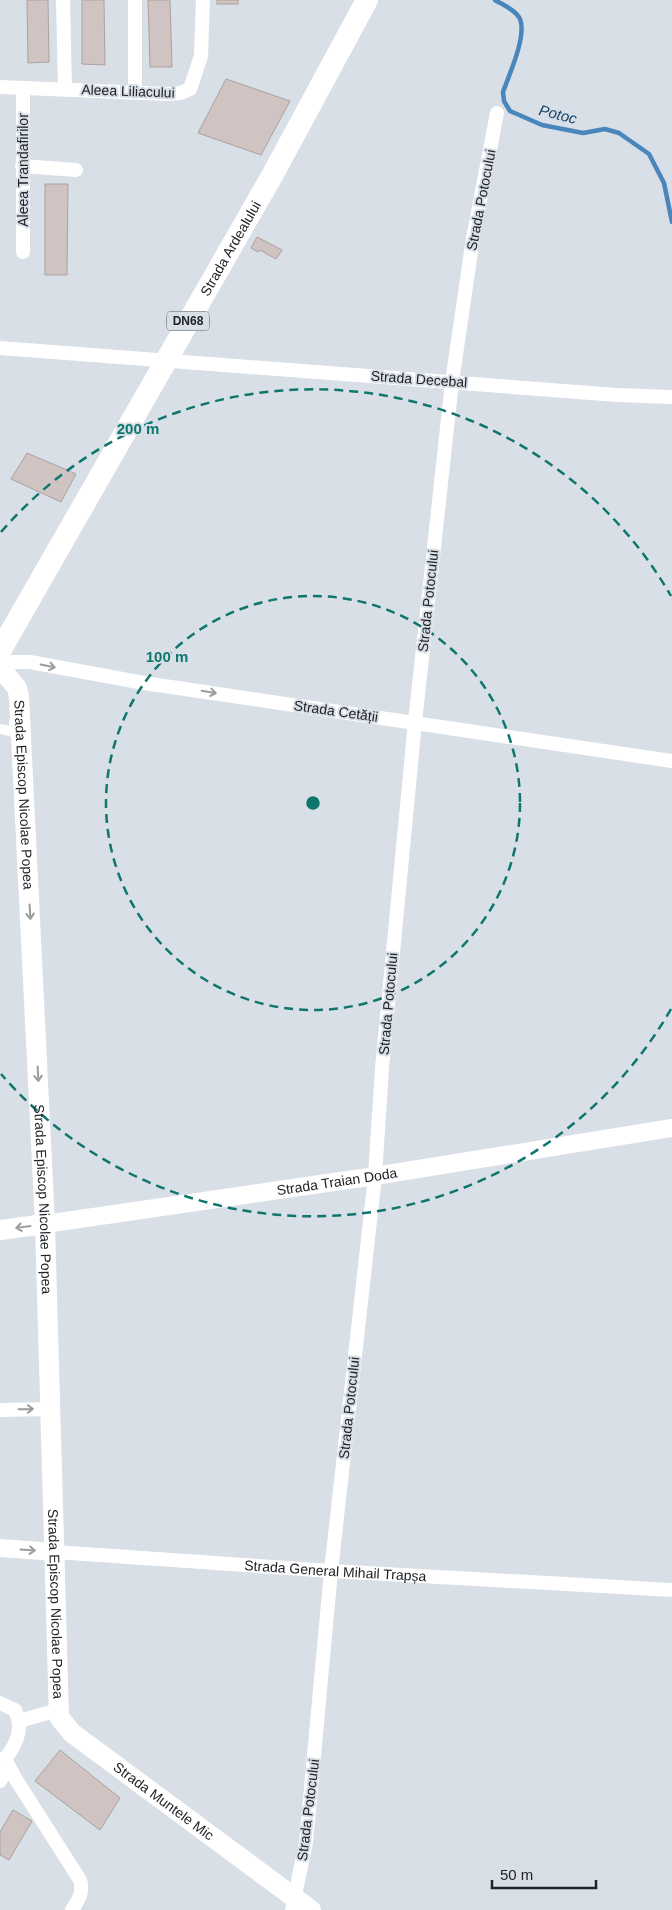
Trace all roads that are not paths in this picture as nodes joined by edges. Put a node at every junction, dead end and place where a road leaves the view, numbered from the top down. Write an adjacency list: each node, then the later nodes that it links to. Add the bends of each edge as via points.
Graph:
1 (63, 0): 7 (street, Aleea Liliacului)
2 (134, 0): 8 (street)
3 (203, 0): 8 (street, Aleea Liliacului, via 201,56 190,89 168,94)
4 (367, 0): 14 (main road, Strada Ardealului / DN68)
5 (0, 87): 6 (street, Aleea Liliacului)
6 (23, 88): 7 (street, Aleea Liliacului); 10 (street, Aleea Trandafirilor)
7 (65, 89): 8 (street, Aleea Liliacului)
8 (135, 92)
9 (498, 113): 15 (street, Strada Potocului, via 473,238)
10 (22, 166): 11 (street); 12 (street, Aleea Trandafirilor)
11 (76, 170)
12 (23, 252)
13 (0, 348): 14 (street, Strada Decebal)
14 (166, 361): 15 (street, Strada Decebal); 17 (main road, Strada Ardealului / DN68)
15 (452, 382): 16 (street, Strada Decebal); 21 (street, Strada Potocului)
16 (672, 397)
17 (0, 651)
18 (0, 662): 21 (street, Strada Cetății, one-way to 21, via 30,662 153,684)
19 (0, 667): 20 (main road)
20 (9, 686): 23 (main road, Strada Episcop Nicolae Popea)
21 (415, 722): 24 (street, Strada Cetății); 26 (street, Strada Potocului, via 382,1068)
22 (0, 729): 23 (street)
23 (17, 733): 27 (main road, Strada Episcop Nicolae Popea, one-way to 27)
24 (672, 761)
25 (672, 1128): 26 (street, Strada Traian Doda)
26 (375, 1176): 27 (street, Strada Traian Doda); 33 (street, Strada Potocului)
27 (45, 1224): 28 (main road, Strada Traian Doda, one-way to 28); 29 (main road, Strada Episcop Nicolae Popea)
28 (0, 1230)
29 (52, 1409): 30 (street, one-way to 29); 32 (main road, Strada Episcop Nicolae Popea)
30 (0, 1410)
31 (0, 1548): 32 (street, Strada General Mihail Trapșa, one-way to 32)
32 (55, 1552): 33 (street, Strada General Mihail Trapșa); 36 (main road, Strada Episcop Nicolae Popea)
33 (331, 1571): 34 (street, Strada General Mihail Trapșa); 40 (street, Strada Potocului)
34 (672, 1590)
35 (0, 1703): 37 (street, via 15,1710)
36 (58, 1710): 37 (street); 40 (main road, Strada Muntele Mic, via 59,1718 72,1734)
37 (19, 1722): 38 (street, via 18,1740)
38 (4, 1762): 39 (street); 41 (street, via 80,1880 81,1895)
39 (0, 1780)
40 (300, 1906)
41 (72, 1910)

